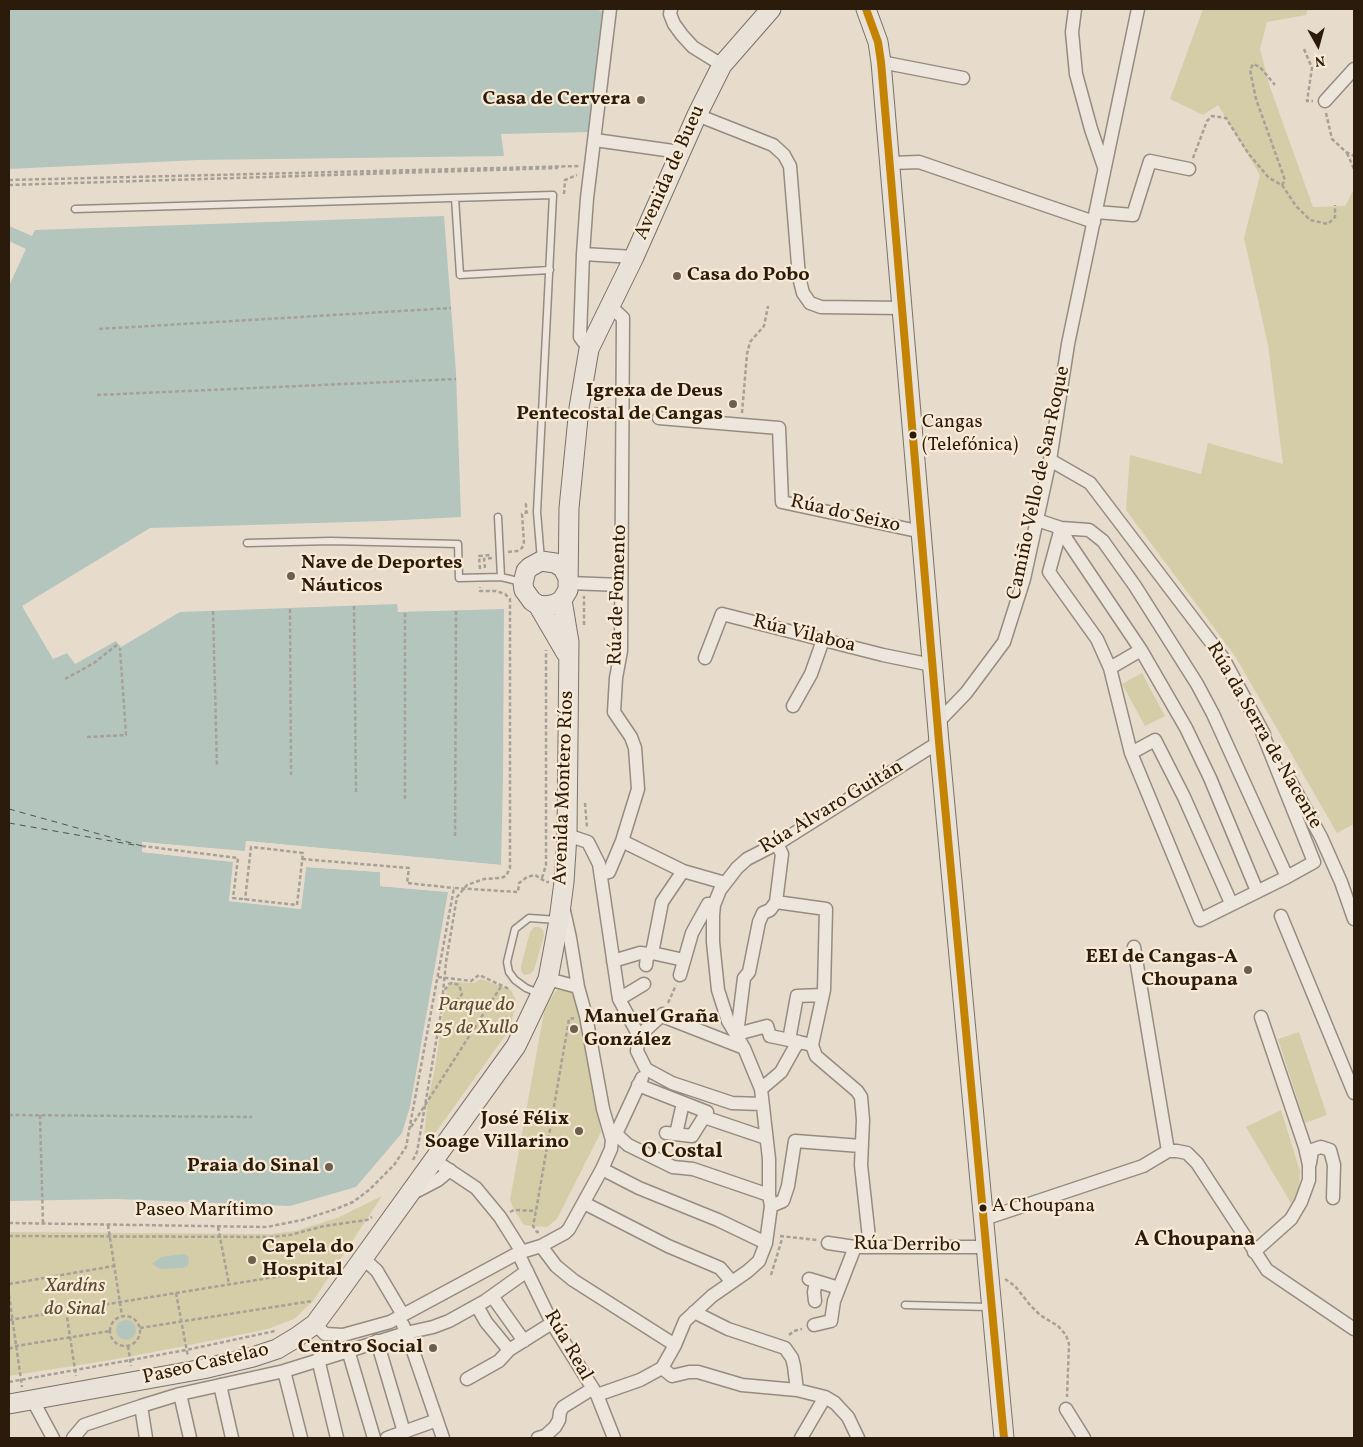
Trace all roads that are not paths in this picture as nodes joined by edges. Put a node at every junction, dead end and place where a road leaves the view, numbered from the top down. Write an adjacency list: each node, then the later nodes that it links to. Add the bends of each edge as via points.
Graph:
1 (610, 9): 13 (street)
2 (671, 9): 8 (street, via 674,24 682,35 693,47)
3 (771, 9): 8 (main road, Avenida de Bueu)
4 (866, 9): 7 (main road, via 878,42)
5 (1075, 9): 16 (street, via 1072,32 1076,74)
6 (1138, 9): 16 (street, Camiño Vello de San Roque)
7 (881, 62): 10 (street); 15 (main road)
8 (722, 65): 12 (main road, Avenida de Bueu)
9 (1354, 69): 11 (street)
10 (963, 78)
11 (1325, 100)
12 (697, 115): 14 (main road, Avenida de Bueu); 25 (street, via 774,145 784,155 790,166 799,277 803,293 810,303 821,307)
13 (595, 140): 14 (street); 21 (street)
14 (680, 152): 22 (main road, Avenida de Bueu)
15 (891, 163): 20 (street, via 919,162 1021,197); 25 (main road)
16 (1105, 169): 20 (street, Camiño Vello de San Roque)
17 (1189, 169): 20 (street, via 1150,161 1132,215)
18 (455, 198): 19 (lane); 23 (lane, via 460,275); 23 (lane, via 553,195)
19 (75, 210)
20 (1095, 217): 28 (street, Camiño Vello de San Roque, via 1068,344)
21 (583, 254): 22 (street); 26 (street, via 580,336)
22 (634, 257): 24 (main road, Avenida de Bueu)
23 (550, 270): 35 (lane, via 537,512)
24 (609, 305): 26 (main road, Avenida de Bueu); 38 (street, Rúa de Fomento, via 624,318)
25 (902, 308): 33 (main road)
26 (589, 349): 29 (main road, via 579,408)
27 (659, 418): 33 (street, Rúa do Seixo, via 779,428 782,502)
28 (1050, 460): 31 (street, Camiño Vello de San Roque); 49 (street, Rúa da Serra de Nacente, via 1090,483 1223,658)
29 (569, 508): 35 (main road, via 555,551); 39 (main road, Avenida Montero Ríos)
30 (498, 517): 36 (lane)
31 (1037, 520): 32 (street); 48 (street, Camiño Vello de San Roque, via 1024,579 1004,642 966,693)
32 (1061, 528): 42 (street); 46 (street, via 1049,572 1097,639); 57 (street, via 1089,530 1104,541 1156,617 1213,714)
33 (922, 532): 45 (main road)
34 (247, 543): 36 (lane, via 458,544 458,578)
35 (544, 561): 37 (main road, via 530,567); 39 (main road, via 563,568)
36 (501, 577): 37 (lane)
37 (523, 583): 40 (main road, via 527,596)
38 (621, 585): 39 (street); 53 (street, Rúa de Fomento, via 621,651 614,712 635,748 638,789)
39 (566, 586): 40 (main road, via 555,604); 43 (main road, Avenida Montero Ríos)
40 (538, 605): 43 (main road)
41 (823, 640): 44 (street, Rúa Vilaboa, via 722,614); 45 (street, Rúa Vilaboa); 47 (street)
42 (1142, 650): 46 (street); 59 (street, via 1210,778)
43 (568, 656): 52 (main road, Avenida Montero Ríos)
44 (705, 658)
45 (932, 665): 48 (main road)
46 (1110, 668): 51 (street)
47 (793, 706)
48 (938, 722): 50 (main road)
49 (1260, 727): 57 (street, via 1314,862); 65 (street, Rúa da Serra de Nacente, via 1321,837)
50 (939, 742): 54 (street, Rúa Alvaro Guitán); 99 (main road)
51 (1131, 753): 61 (street, via 1155,740); 61 (street, via 1200,920)
52 (566, 835): 56 (street, via 588,842); 63 (main road, Avenida Montero Ríos)
53 (622, 841): 55 (street); 56 (street, Rúa de Fomento, via 609,872)
54 (777, 844): 58 (street, Rúa Alvaro Guitán, via 747,859); 60 (street, via 782,854)
55 (683, 871): 58 (street); 67 (street, via 662,902)
56 (601, 874): 69 (street)
57 (1287, 877): 59 (street)
58 (727, 880): 62 (street, Rúa Alvaro Guitán)
59 (1257, 891): 61 (street)
60 (776, 902): 74 (street, via 826,909); 77 (street, via 763,913 759,922 744,978)
61 (1231, 904)
62 (714, 905): 68 (street, via 708,904 702,913); 77 (street, via 718,990 728,1021)
63 (560, 911): 72 (main road, Avenida Montero Ríos); 72 (lane, via 522,922 516,928 507,962 509,972 526,988); 73 (street, via 570,938)
64 (1281, 916): 84 (street)
65 (1354, 919)
66 (1134, 946): 92 (street)
67 (650, 958): 68 (street); 69 (street, via 640,952)
68 (684, 960): 70 (street)
69 (613, 961): 75 (street)
70 (680, 975)
71 (644, 984): 75 (street)
72 (545, 987): 73 (street); 93 (main road, Paseo Castelao, via 516,1046)
73 (578, 987): 89 (street, via 603,1109)
74 (823, 995): 79 (street); 79 (street, via 798,996)
75 (619, 999): 78 (street)
76 (1261, 1017): 94 (street)
77 (737, 1034): 79 (street, via 767,1026 770,1036); 80 (street)
78 (639, 1036): 80 (street, via 663,1015); 81 (street, via 637,1050)
79 (800, 1042): 83 (street, via 781,1072); 91 (street, via 861,1097)
80 (744, 1048): 83 (street)
81 (646, 1069): 82 (street); 85 (street, via 672,1083)
82 (638, 1085): 86 (street); 89 (street)
83 (761, 1089): 87 (street)
84 (1354, 1093)
85 (718, 1098): 87 (street, via 732,1103); 88 (street)
86 (683, 1103): 88 (street, via 707,1112); 88 (street, via 671,1134 692,1136)
87 (762, 1104): 90 (street)
88 (706, 1118): 90 (street)
89 (613, 1133): 95 (street, via 611,1149); 97 (street, via 628,1145 673,1167 693,1169)
90 (766, 1138): 97 (street)
91 (862, 1146): 97 (street, via 795,1141 783,1201); 104 (street)
92 (1168, 1151): 99 (street, via 1143,1166); 106 (street, via 1187,1153 1197,1163)
93 (430, 1161): 107 (street, Rúa Real, via 476,1188 500,1217); 108 (main road, Paseo Castelao)
94 (1309, 1165): 96 (street, via 1312,1150 1321,1147 1330,1150 1334,1164); 106 (street, via 1309,1180 1291,1219)
95 (602, 1169): 98 (street); 100 (street, via 638,1188)
96 (1333, 1198)
97 (770, 1201): 100 (street)
98 (584, 1203): 102 (street, via 565,1233); 110 (street, via 668,1246 720,1268)
99 (984, 1219): 105 (main road)
100 (767, 1239): 110 (street, via 758,1261)
101 (828, 1243): 103 (street, Rúa Derribo)
102 (541, 1246): 107 (street); 126 (street, via 556,1266 573,1280)
103 (855, 1247): 104 (street, Rúa Derribo); 111 (street)
104 (870, 1247): 105 (street, Rúa Derribo)
105 (986, 1247): 116 (main road)
106 (1254, 1252): 122 (street, via 1267,1270)
107 (520, 1253): 109 (street, Rúa Real); 118 (street)
108 (364, 1259): 118 (street, via 377,1271); 120 (main road, Paseo Castelao)
109 (527, 1271): 112 (street); 119 (street, Rúa Real)
110 (732, 1282): 117 (street)
111 (839, 1288): 113 (street, via 813,1280); 121 (street, via 831,1321)
112 (492, 1296): 115 (street); 124 (street)
113 (815, 1301)
114 (905, 1305): 116 (lane)
115 (477, 1306): 123 (street, via 441,1324); 128 (street)
116 (992, 1307): 157 (main road)
117 (694, 1312): 126 (street, via 685,1321); 134 (street, via 728,1329 783,1348 792,1358)
118 (401, 1316): 120 (street, via 343,1335 325,1334); 123 (street)
119 (552, 1323): 124 (street); 135 (street, Rúa Real)
120 (315, 1324): 138 (main road, Paseo Castelao, via 277,1348 253,1357)
121 (814, 1325)
122 (1354, 1329)
123 (406, 1333): 125 (street); 141 (street)
124 (524, 1340): 128 (street)
125 (377, 1341): 127 (street); 142 (street)
126 (675, 1345): 130 (street)
127 (348, 1350): 129 (street); 150 (street)
128 (509, 1350): 132 (street, via 499,1361)
129 (318, 1359): 131 (street); 149 (street)
130 (662, 1368): 134 (street, via 672,1376 698,1372 742,1385); 135 (street, via 640,1380)
131 (284, 1371): 133 (street); 148 (street)
132 (467, 1379)
133 (220, 1385): 136 (street); 147 (street)
134 (797, 1390): 137 (street)
135 (594, 1392): 153 (street, via 563,1407 555,1426); 154 (street, Rúa Real)
136 (180, 1394): 139 (street); 146 (street)
137 (825, 1397): 155 (street); 156 (street, via 848,1417)
138 (21, 1401): 143 (street)
139 (141, 1406): 144 (street, via 84,1425); 145 (street)
140 (1066, 1409): 158 (street)
141 (437, 1420): 142 (street); 152 (street)
142 (404, 1432): 151 (street)
143 (52, 1438)
144 (74, 1438)
145 (146, 1438)
146 (190, 1438)
147 (232, 1438)
148 (301, 1438)
149 (337, 1438)
150 (374, 1438)
151 (386, 1438)
152 (443, 1438)
153 (538, 1438)
154 (614, 1438)
155 (801, 1438)
156 (858, 1438)
157 (1004, 1438)
158 (1084, 1438)

